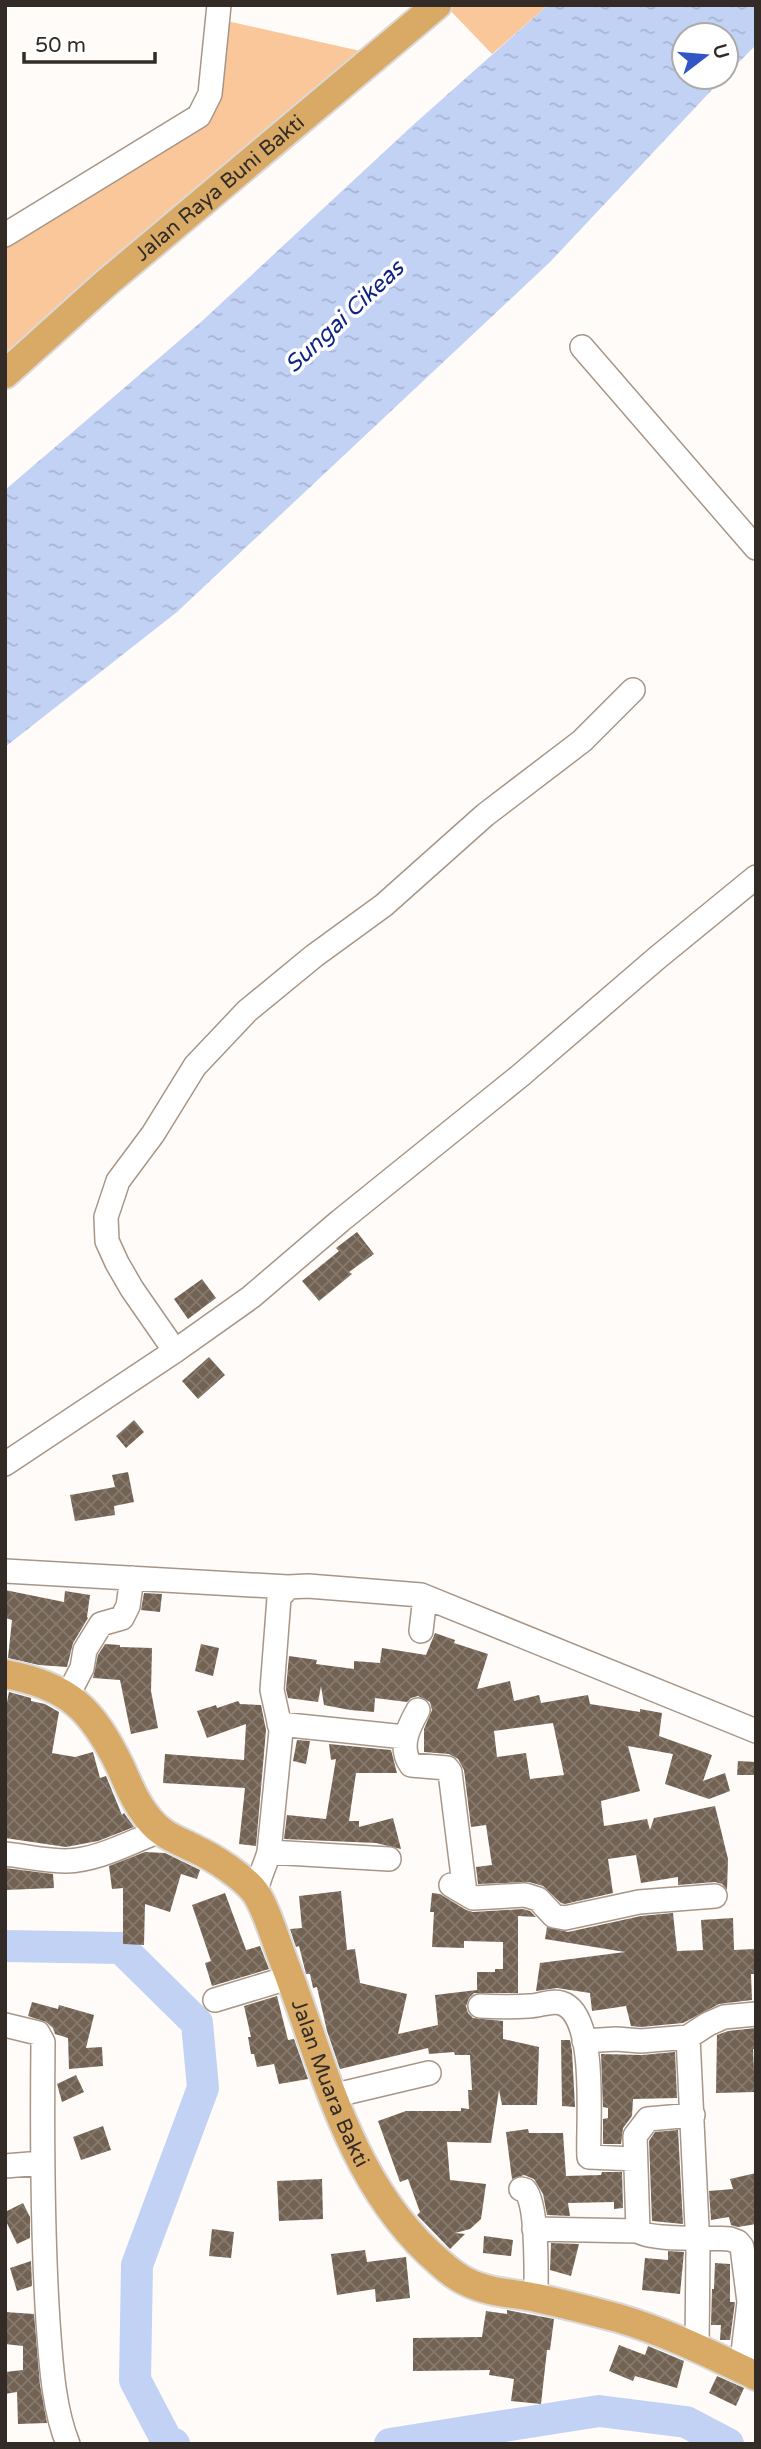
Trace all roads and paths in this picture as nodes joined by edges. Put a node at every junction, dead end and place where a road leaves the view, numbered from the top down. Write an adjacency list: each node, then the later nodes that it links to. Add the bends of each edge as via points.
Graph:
1 (219, 5): 3 (street, via 210,94 199,116)
2 (437, 5): 5 (main road, Jalan Raya Buni Bakti)
3 (5, 235)
4 (582, 346): 6 (street)
5 (5, 374)
6 (756, 548)
7 (634, 690): 9 (street, via 582,741 485,815 393,898 247,1011 195,1066 118,1181 106,1217 107,1241 117,1263)
8 (756, 877): 9 (street, via 251,1297)
9 (175, 1351): 10 (street)
10 (5, 1464)
11 (5, 1571): 12 (street)
12 (132, 1578): 13 (street); 17 (street, via 122,1618 101,1624 85,1650 82,1668)
13 (288, 1587): 14 (street); 19 (street, via 279,1598 272,1690)
14 (425, 1597): 15 (street); 20 (street)
15 (421, 1631)
16 (5, 1674): 17 (main road, Jalan Muara Bakti)
17 (68, 1695): 22 (main road, Jalan Muara Bakti, via 86,1710 105,1738 135,1798)
18 (418, 1710): 21 (street)
19 (279, 1724): 21 (street); 23 (street)
20 (756, 1731)
21 (405, 1737): 27 (street, via 411,1765 450,1772 458,1889 474,1898 525,1895 538,1899 554,1916 565,1918 639,1902)
22 (160, 1831): 24 (street, via 74,1860); 26 (main road, Jalan Muara Bakti, via 199,1850)
23 (269, 1852): 25 (street); 26 (street)
24 (5, 1854)
25 (389, 1859)
26 (256, 1893): 28 (main road, Jalan Muara Bakti)
27 (715, 1896)
28 (291, 1977): 29 (street); 36 (main road, Jalan Muara Bakti)
29 (215, 2000)
30 (480, 2007): 34 (street, via 561,2003 570,2008)
31 (756, 2014): 33 (street, via 724,2017)
32 (5, 2025): 39 (street, via 38,2033 42,2039)
33 (688, 2037): 34 (street); 37 (street)
34 (584, 2041): 38 (street, via 589,2067 589,2157)
35 (429, 2073): 36 (street)
36 (332, 2096): 45 (main road, Jalan Muara Bakti, via 379,2193 428,2252 464,2281)
37 (693, 2115): 38 (street, via 648,2119 635,2136); 44 (street)
38 (635, 2159): 43 (street)
39 (43, 2163): 40 (street); 48 (street, via 50,2351)
40 (5, 2166)
41 (522, 2189): 42 (street, via 530,2197)
42 (534, 2229): 43 (street); 45 (street)
43 (638, 2231): 44 (street, via 659,2237)
44 (696, 2237): 46 (street); 47 (street, via 730,2239 742,2247 750,2302)
45 (536, 2298): 46 (main road, Jalan Muara Bakti, via 618,2318)
46 (697, 2348): 47 (main road, Jalan Muara Bakti)
47 (749, 2372)
48 (68, 2444)

